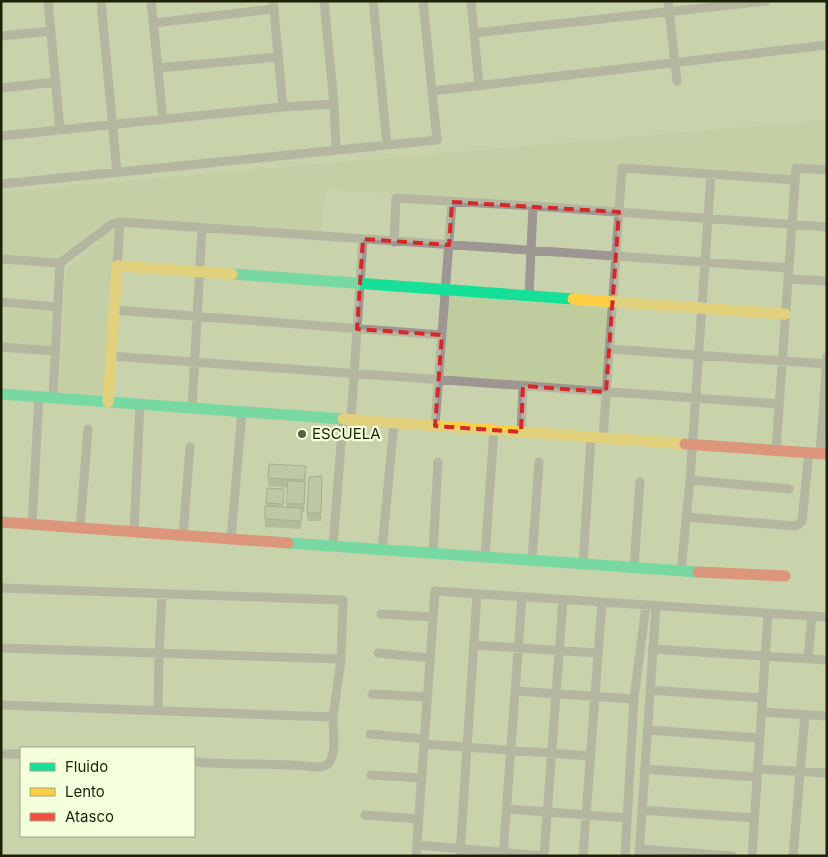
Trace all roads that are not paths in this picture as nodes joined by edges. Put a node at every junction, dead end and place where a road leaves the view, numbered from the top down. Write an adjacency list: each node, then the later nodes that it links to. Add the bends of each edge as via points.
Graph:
1 (48, 1): 13 (street)
2 (101, 1): 28 (street)
3 (151, 1): 12 (street)
4 (324, 1): 25 (street)
5 (373, 1): 31 (street)
6 (423, 1): 24 (street)
7 (471, 1): 14 (street)
8 (668, 1): 11 (street)
9 (766, 1): 11 (street)
10 (273, 5): 12 (street); 17 (street)
11 (669, 12): 14 (street); 18 (street)
12 (154, 23): 19 (street)
13 (51, 30): 15 (street); 21 (street)
14 (474, 32): 22 (street)
15 (1, 36)
16 (827, 45): 18 (street)
17 (278, 57): 19 (street); 26 (street)
18 (674, 62): 20 (street); 22 (street)
19 (158, 68): 27 (street)
20 (677, 81)
21 (56, 82): 23 (street); 29 (street)
22 (479, 86): 24 (street)
23 (1, 88)
24 (432, 91): 31 (street, via 437,140)
25 (334, 104): 26 (street); 32 (street)
26 (283, 107): 27 (street)
27 (163, 119): 28 (street)
28 (113, 124): 29 (street); 34 (street)
29 (60, 130): 30 (street)
30 (1, 136)
31 (386, 145): 32 (street)
32 (336, 149): 34 (street)
33 (827, 170): 36 (street, via 796,168)
34 (117, 173): 37 (street)
35 (711, 174): 36 (street); 40 (street, via 622,168); 41 (street)
36 (795, 180): 43 (street)
37 (1, 184)
38 (452, 202): 39 (street); 47 (street, via 396,198); 48 (street)
39 (533, 206): 40 (street); 49 (street)
40 (619, 212): 41 (street); 50 (street)
41 (708, 219): 43 (street); 53 (street)
42 (120, 222): 45 (street); 52 (street, via 112,224); 54 (street)
43 (792, 225): 44 (street); 55 (street)
44 (827, 227)
45 (202, 228): 46 (street); 56 (street)
46 (364, 239): 47 (street); 59 (street)
47 (394, 242): 48 (street)
48 (449, 245): 49 (street); 60 (street)
49 (531, 251): 50 (street); 61 (street)
50 (616, 256): 53 (street); 63 (street)
51 (1, 260): 52 (street)
52 (60, 263): 64 (street)
53 (705, 263): 55 (street); 65 (street)
54 (117, 266): 56 (street); 66 (street)
55 (789, 268): 57 (street)
56 (200, 272): 59 (street); 68 (street)
57 (788, 279): 58 (street); 67 (street)
58 (827, 282)
59 (360, 284): 60 (street); 69 (street)
60 (446, 290): 61 (street); 70 (street)
61 (529, 296): 63 (street)
62 (1, 302): 64 (street)
63 (612, 302): 65 (street); 72 (street)
64 (58, 307): 73 (street)
65 (702, 308): 67 (street); 74 (street)
66 (114, 310): 68 (street); 75 (street)
67 (785, 314): 77 (street)
68 (197, 316): 69 (street); 78 (street)
69 (357, 328): 70 (street); 80 (street)
70 (442, 335): 81 (street)
71 (1, 346): 73 (street)
72 (609, 349): 74 (street); 83 (street)
73 (55, 351): 86 (street)
74 (699, 355): 77 (street); 87 (street)
75 (111, 356): 78 (street); 88 (street)
76 (827, 357): 79 (street)
77 (782, 361): 79 (street); 90 (street)
78 (194, 362): 80 (street); 91 (street)
79 (826, 364): 103 (street)
80 (354, 374): 81 (street); 93 (street)
81 (438, 380): 82 (street); 95 (street)
82 (523, 386): 83 (street); 98 (street)
83 (606, 392): 87 (street); 99 (street)
84 (1, 394): 85 (street)
85 (39, 396): 86 (street); 111 (street)
86 (53, 397): 88 (street)
87 (696, 398): 90 (street); 100 (street)
88 (108, 402): 89 (street)
89 (140, 404): 91 (street); 113 (street)
90 (779, 404): 102 (street)
91 (192, 408): 92 (street)
92 (242, 411): 93 (street); 115 (street)
93 (347, 419): 94 (street); 116 (street)
94 (394, 423): 95 (street); 117 (street)
95 (434, 426): 97 (street)
96 (88, 430): 112 (street)
97 (494, 430): 98 (street); 119 (street)
98 (521, 432): 99 (street)
99 (597, 437): 100 (street); 121 (street)
100 (693, 444): 102 (street); 106 (street)
101 (190, 447): 114 (street)
102 (776, 450): 103 (street)
103 (818, 453): 109 (street, via 802,521 798,525)
104 (438, 462): 118 (street)
105 (539, 462): 120 (street)
106 (690, 480): 108 (street); 109 (street)
107 (640, 482): 122 (street)
108 (789, 489)
109 (686, 517): 123 (street)
110 (1, 522): 111 (street)
111 (32, 525): 112 (street)
112 (80, 528): 113 (street)
113 (134, 532): 114 (street)
114 (183, 535): 115 (street)
115 (231, 539): 116 (street)
116 (333, 546): 117 (street)
117 (382, 550): 118 (street)
118 (433, 553): 119 (street)
119 (485, 557): 120 (street)
120 (532, 560): 121 (street)
121 (583, 564): 122 (street)
122 (634, 567): 123 (street)
123 (681, 571): 124 (street)
124 (785, 576)
125 (1, 588): 126 (street)
126 (162, 594): 145 (street); 149 (street, via 343,600)
127 (477, 594): 128 (street); 136 (street, via 435,591); 138 (street)
128 (522, 597): 129 (street); 140 (street)
129 (563, 600): 130 (street); 142 (street)
130 (602, 602): 131 (street); 144 (street)
131 (646, 605): 132 (street); 158 (street)
132 (656, 606): 134 (street); 141 (street)
133 (381, 614): 136 (street)
134 (768, 614): 135 (street); 146 (street)
135 (812, 616): 137 (street); 148 (street)
136 (433, 617): 147 (street)
137 (827, 617)
138 (474, 645): 140 (street); 169 (street)
139 (1, 648): 145 (street)
140 (519, 648): 142 (street); 152 (street)
141 (652, 649): 146 (street); 151 (street)
142 (559, 650): 144 (street); 154 (street)
143 (378, 653): 147 (street)
144 (598, 653): 156 (street)
145 (159, 654): 149 (street); 160 (street)
146 (765, 656): 148 (street); 157 (street)
147 (430, 658): 155 (street)
148 (808, 658): 150 (street)
149 (341, 659): 164 (street)
150 (827, 660)
151 (650, 690): 157 (street); 165 (street)
152 (516, 691): 154 (street); 170 (street)
153 (372, 694): 155 (street)
154 (556, 694): 156 (street); 173 (street)
155 (427, 697): 168 (street)
156 (595, 697): 158 (street); 174 (street)
157 (762, 698): 161 (street)
158 (634, 699): 188 (street)
159 (1, 706): 160 (street)
160 (158, 710): 164 (street)
161 (761, 712): 162 (street); 167 (street)
162 (805, 715): 163 (street); 177 (street)
163 (827, 716)
164 (333, 717): 175 (street, via 331,759 321,768)
165 (647, 730): 167 (street); 176 (street)
166 (370, 734): 168 (street)
167 (760, 738): 178 (street)
168 (424, 742): 169 (street); 181 (street)
169 (467, 747): 170 (street); 191 (street)
170 (511, 751): 173 (street); 182 (street)
171 (1, 754): 172 (street)
172 (20, 754)
173 (552, 754): 174 (street); 184 (street)
174 (591, 756): 186 (street)
175 (195, 762)
176 (644, 770): 178 (street); 183 (street)
177 (801, 772): 178 (street); 179 (street); 200 (street)
178 (757, 773): 189 (street)
179 (827, 773)
180 (371, 775): 181 (street)
181 (421, 778): 187 (street)
182 (507, 810): 184 (street); 193 (street)
183 (642, 810): 189 (street); 192 (street)
184 (547, 812): 186 (street); 195 (street)
185 (364, 815): 187 (street)
186 (586, 815): 188 (street); 196 (street)
187 (419, 818): 190 (street)
188 (627, 818): 197 (street)
189 (754, 818): 199 (street)
190 (417, 844): 191 (street); 194 (street)
191 (460, 852): 193 (street)
192 (639, 852): 198 (street)
193 (503, 854): 195 (street)
194 (416, 856)
195 (544, 856)
196 (583, 856)
197 (625, 856)
198 (733, 856)
199 (752, 856)
200 (793, 856)

